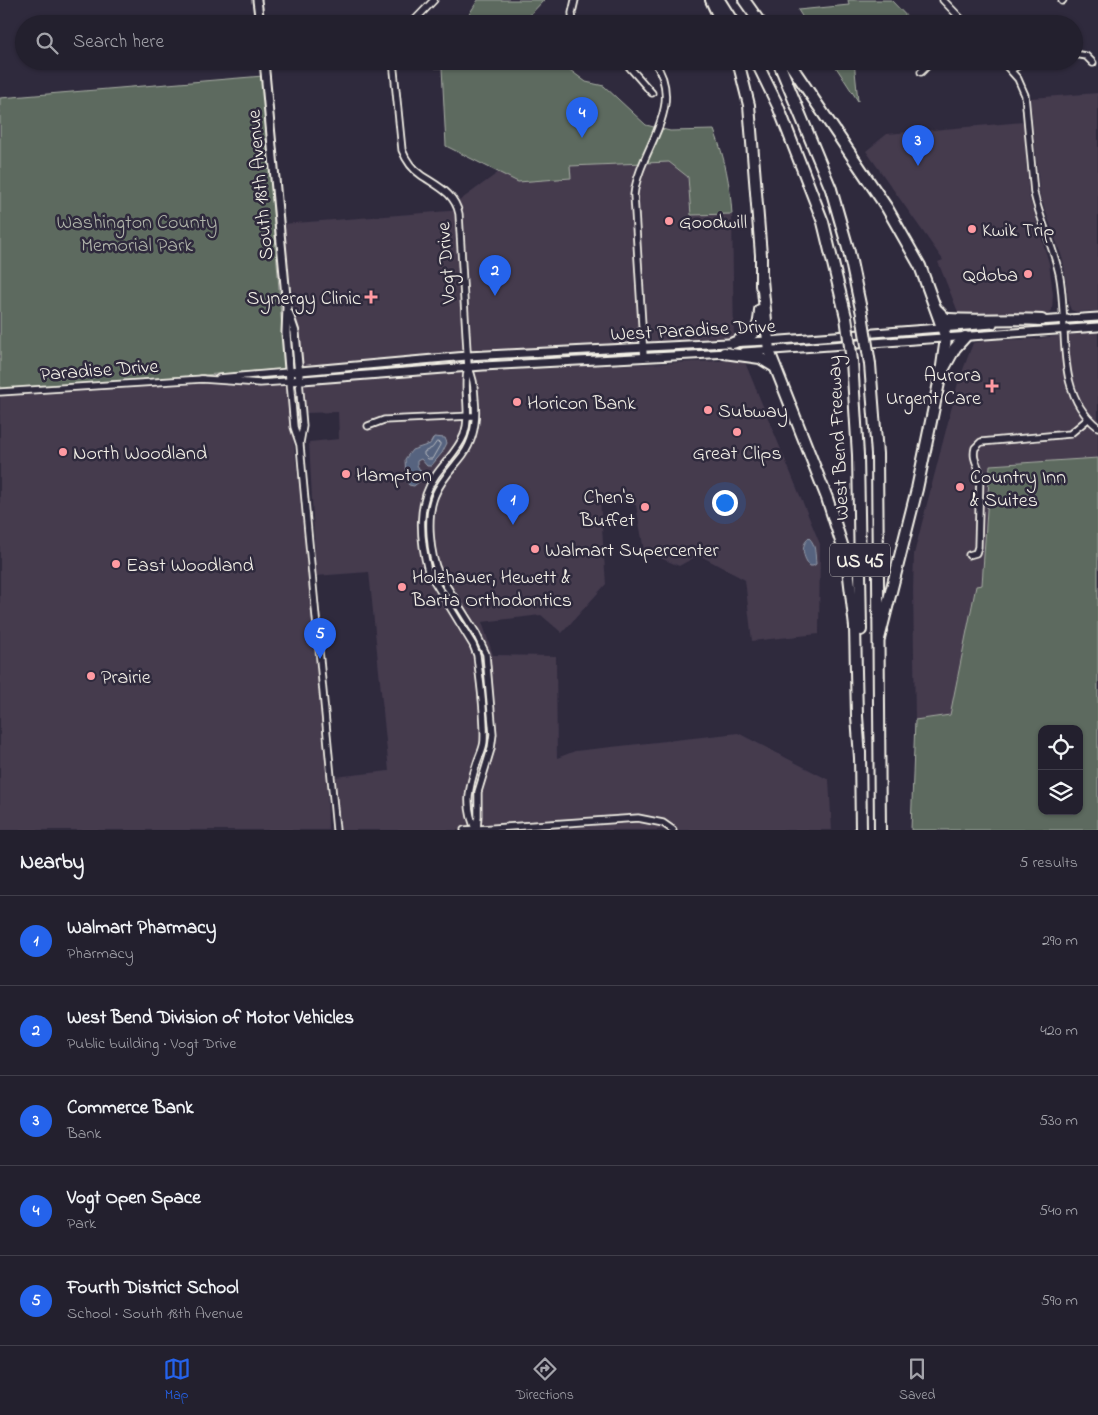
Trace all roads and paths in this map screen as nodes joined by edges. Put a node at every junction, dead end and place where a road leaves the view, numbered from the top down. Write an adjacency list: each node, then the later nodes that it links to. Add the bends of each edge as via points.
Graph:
1 (257, 0): 8 (street)
2 (434, 0): 9 (street)
3 (575, 0): 10 (street)
4 (711, 0): 11 (highway)
5 (719, 0): 12 (highway)
6 (742, 0): 13 (highway); 14 (highway)
7 (943, 0): 15 (street)
8 (259, 15)
9 (420, 15)
10 (572, 15)
11 (718, 15)
12 (728, 15)
13 (750, 15)
14 (754, 15)
15 (957, 15)
16 (1083, 56): 17 (street)
17 (1093, 63)
18 (265, 70): 29 (street, South 18th Avenue)
19 (394, 70): 42 (street, Vogt Drive, via 402,150 406,159 420,174 448,193 458,210)
20 (632, 70): 27 (street)
21 (660, 70): 40 (street, via 665,85 665,107 634,195)
22 (740, 70): 28 (highway, via 749,105)
23 (760, 70): 61 (highway, West Bend Freeway / US 45, bridge, via 778,106 823,222 846,317 857,427)
24 (782, 70): 60 (highway, West Bend Freeway / US 45, bridge, via 831,189 862,314 870,364 877,454)
25 (794, 70): 30 (highway, via 887,208 920,266)
26 (1011, 70): 32 (street, via 1024,89 1036,206 1060,275)
27 (652, 93)
28 (762, 280): 38 (highway, via 758,328 753,335); 39 (highway)
29 (287, 307): 46 (street, South 18th Avenue, via 295,332); 47 (street, South 18th Avenue)
30 (936, 309): 33 (highway, via 949,319); 36 (highway)
31 (1098, 317): 32 (street, West Paradise Drive)
32 (1064, 319): 33 (street, West Paradise Drive); 35 (street)
33 (1042, 320): 36 (street, West Paradise Drive)
34 (1098, 328): 35 (street, West Paradise Drive)
35 (1064, 330): 37 (street, West Paradise Drive); 55 (street, via 1069,383)
36 (944, 333): 37 (street, West Paradise Drive); 39 (street, West Paradise Drive); 48 (highway)
37 (965, 337): 48 (highway)
38 (733, 343): 39 (street, West Paradise Drive); 40 (street, West Paradise Drive)
39 (768, 346): 41 (street, West Paradise Drive); 45 (highway)
40 (643, 347): 42 (street, West Paradise Drive); 43 (street)
41 (724, 353): 43 (street, West Paradise Drive); 45 (highway, via 760,358)
42 (468, 356): 44 (street, Vogt Drive); 46 (street, West Paradise Drive)
43 (644, 357): 44 (street, West Paradise Drive)
44 (468, 367): 50 (street, West Paradise Drive); 53 (street, via 465,378); 54 (street, via 474,378)
45 (775, 367): 61 (highway, via 827,498 846,560 855,627)
46 (298, 371): 47 (street, West Paradise Drive); 50 (street, South 18th Avenue)
47 (290, 372): 49 (street, Paradise Drive); 51 (street, South 18th Avenue)
48 (941, 373): 60 (highway)
49 (201, 379): 51 (street, Paradise Drive, via 260,383); 52 (street, Paradise Drive)
50 (299, 380): 51 (street, West Paradise Drive); 58 (street, South 18th Avenue, via 303,426)
51 (290, 381): 58 (street, South 18th Avenue, via 294,427)
52 (0, 392)
53 (468, 415): 54 (street); 56 (street, via 384,420); 64 (street, via 464,435 429,486 421,514 428,571 477,655 484,744 469,793 470,818)
54 (476, 416): 64 (street, via 470,443 442,481 430,514 435,566 486,654 493,734 478,792)
55 (1088, 420): 57 (street); 59 (street, via 1070,434 981,442 975,448 974,461 980,474 978,547 976,553)
56 (368, 426)
57 (1098, 427)
58 (300, 445): 62 (street, South 18th Avenue)
59 (969, 556)
60 (879, 639): 67 (highway, West Bend Freeway / US 45)
61 (860, 758): 66 (highway, West Bend Freeway / US 45)
62 (336, 830)
63 (464, 830): 64 (street)
64 (476, 830): 65 (street, via 638,818 664,822)
65 (673, 830)
66 (861, 830)
67 (880, 830)

